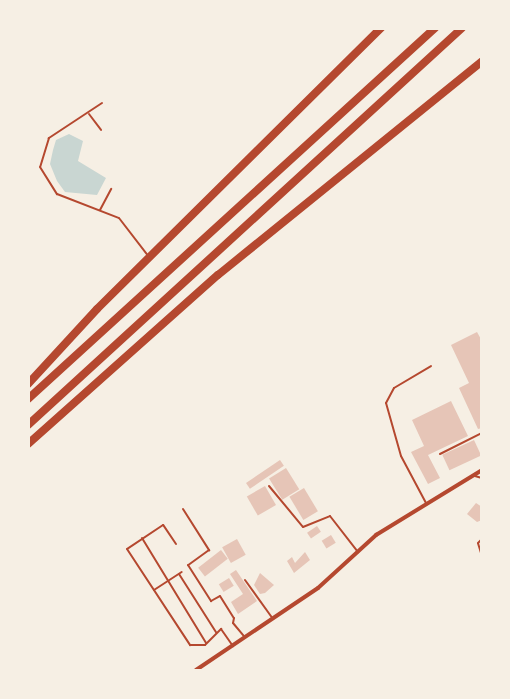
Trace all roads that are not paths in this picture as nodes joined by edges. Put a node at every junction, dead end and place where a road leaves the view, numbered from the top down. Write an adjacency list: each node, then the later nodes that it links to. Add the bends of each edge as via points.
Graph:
1 (381, 28): 10 (highway)
2 (435, 28): 13 (highway)
3 (462, 28): 14 (highway)
4 (482, 61): 16 (highway, via 218,275)
5 (102, 103): 6 (lane)
6 (89, 114): 7 (lane); 9 (lane, via 49,138 40,167 57,194)
7 (101, 130)
8 (111, 189): 9 (lane)
9 (99, 211): 10 (lane, via 119,218)
10 (149, 258): 12 (highway)
11 (430, 366): 22 (lane, via 394,388 386,403 401,456)
12 (28, 384)
13 (28, 399)
14 (28, 425)
15 (482, 432): 17 (lane)
16 (28, 444)
17 (440, 454)
18 (482, 470): 19 (street)
19 (472, 475): 20 (lane); 22 (street)
20 (482, 478)
21 (269, 486): 27 (lane, via 303,527 330,516)
22 (426, 502): 27 (street)
23 (183, 509): 34 (lane, via 209,550 188,565 212,601 220,596)
24 (142, 538): 26 (lane, via 163,525); 30 (lane); 31 (lane, via 127,549)
25 (482, 539): 28 (lane, via 478,543)
26 (176, 544)
27 (358, 552): 32 (street, via 318,588)
28 (481, 553)
29 (245, 580): 32 (lane)
30 (168, 581): 31 (lane); 33 (lane, via 181,573); 35 (lane)
31 (153, 591): 35 (lane, via 190,645 197,648)
32 (273, 619): 34 (street)
33 (217, 634): 35 (lane); 36 (lane, via 221,629)
34 (245, 638): 36 (street)
35 (206, 643)
36 (233, 646): 37 (street)
37 (196, 670)

